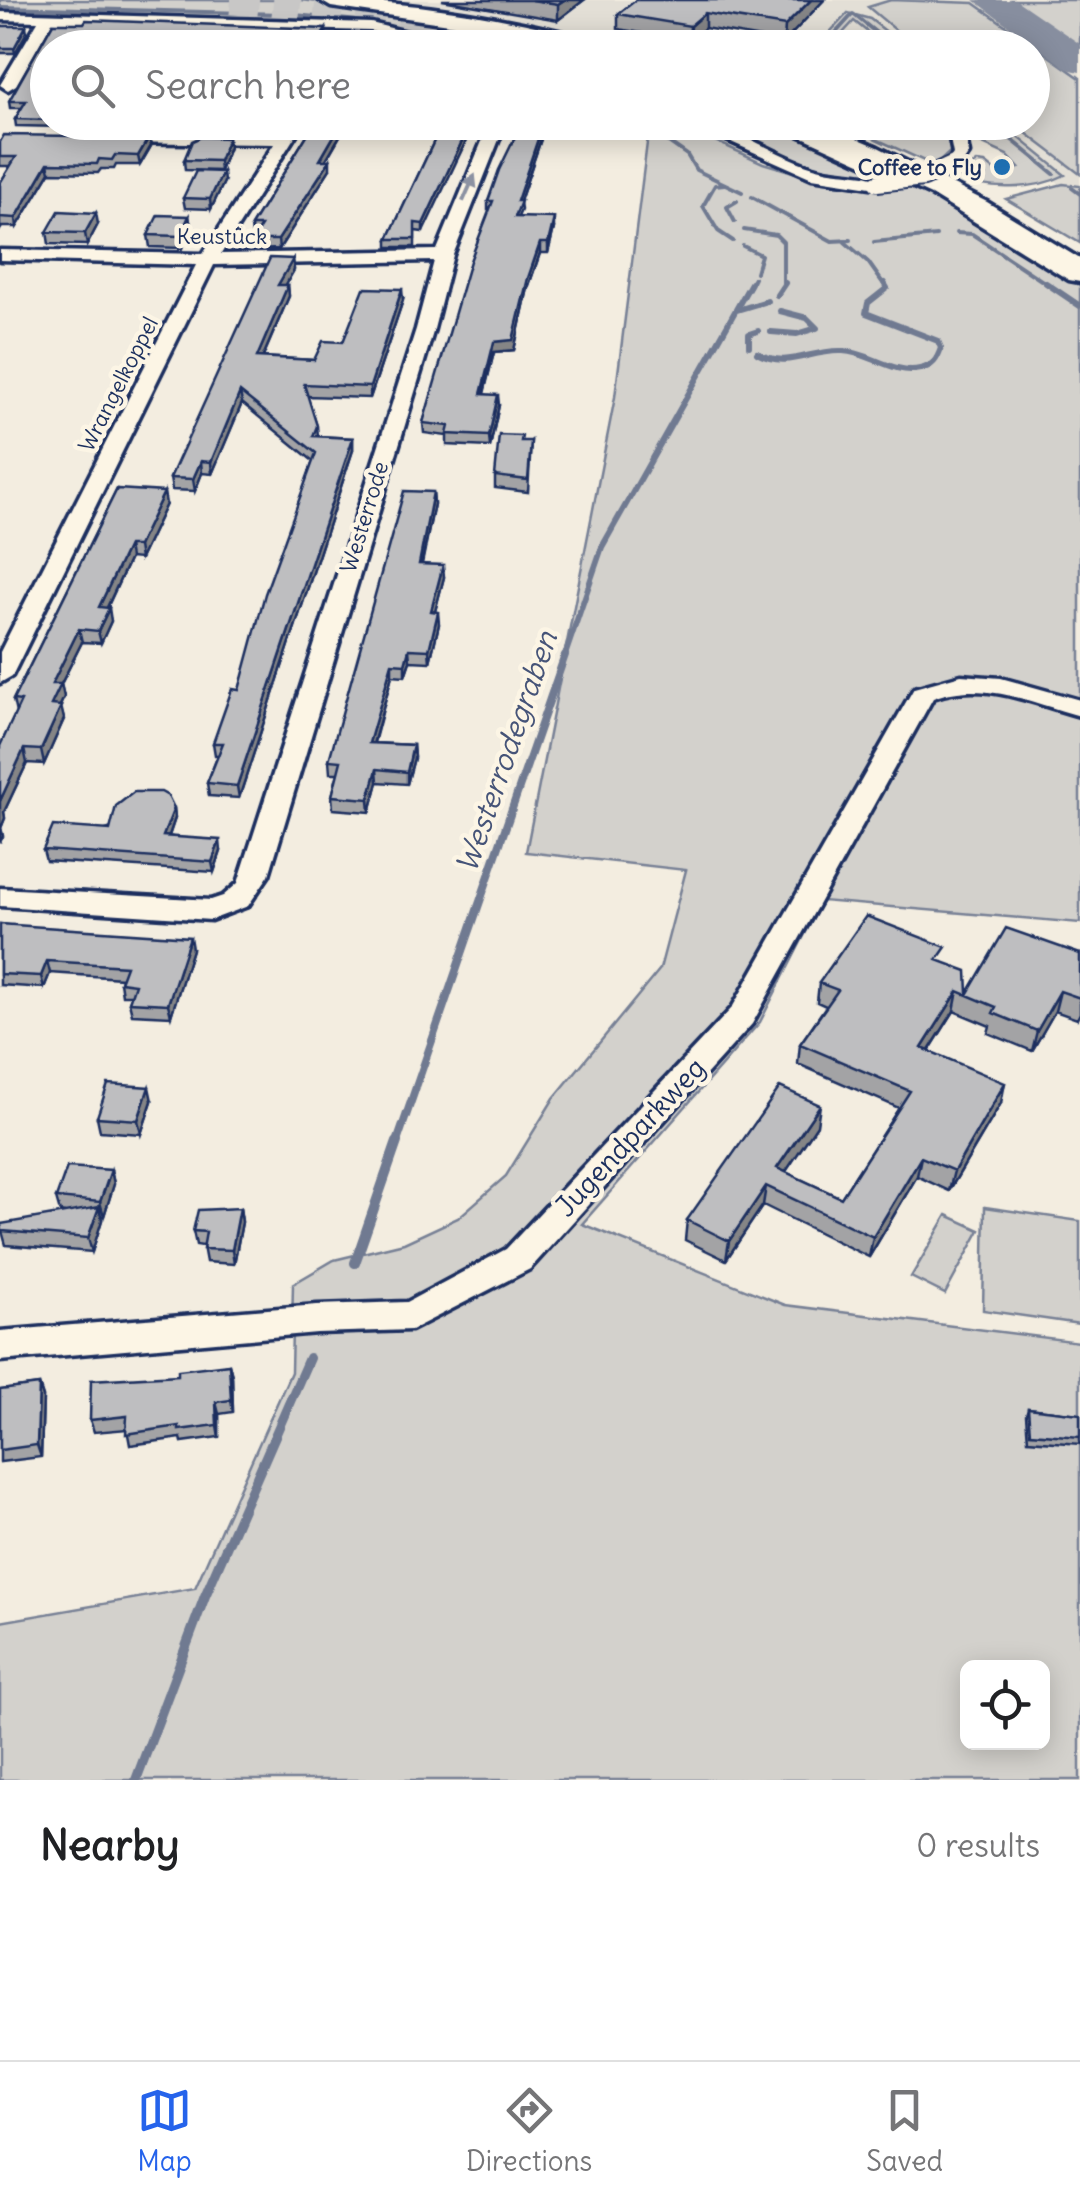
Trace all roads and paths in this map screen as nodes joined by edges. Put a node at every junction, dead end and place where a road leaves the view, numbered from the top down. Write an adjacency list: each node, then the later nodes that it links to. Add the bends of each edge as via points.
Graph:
1 (332, 0): 8 (highway)
2 (0, 16): 3 (street)
3 (48, 17): 4 (street); 5 (street)
4 (372, 27): 6 (street); 7 (street)
5 (40, 30)
6 (369, 30)
7 (385, 30)
8 (517, 30)
9 (30, 47): 10 (street)
10 (8, 84)
11 (284, 140): 20 (street, Wrangelkoppel)
12 (491, 140): 18 (street, Westerrode, one-way to 12)
13 (737, 140): 16 (street, bridge, via 808,170 877,183 924,178 954,164)
14 (836, 140): 21 (highway, via 904,169)
15 (869, 140): 17 (highway, via 1031,221)
16 (957, 140)
17 (1080, 253)
18 (444, 254): 20 (street, Keustück); 24 (street, Westerrode, via 245,896 228,908 194,909)
19 (0, 255): 20 (street, Keustück)
20 (208, 260): 22 (street, Wrangelkoppel)
21 (1080, 273)
22 (0, 676)
23 (1080, 708): 25 (street, Jugendparkweg, via 978,682 941,684 922,693 742,1016 518,1259 411,1316)
24 (0, 897)
25 (0, 1346)

